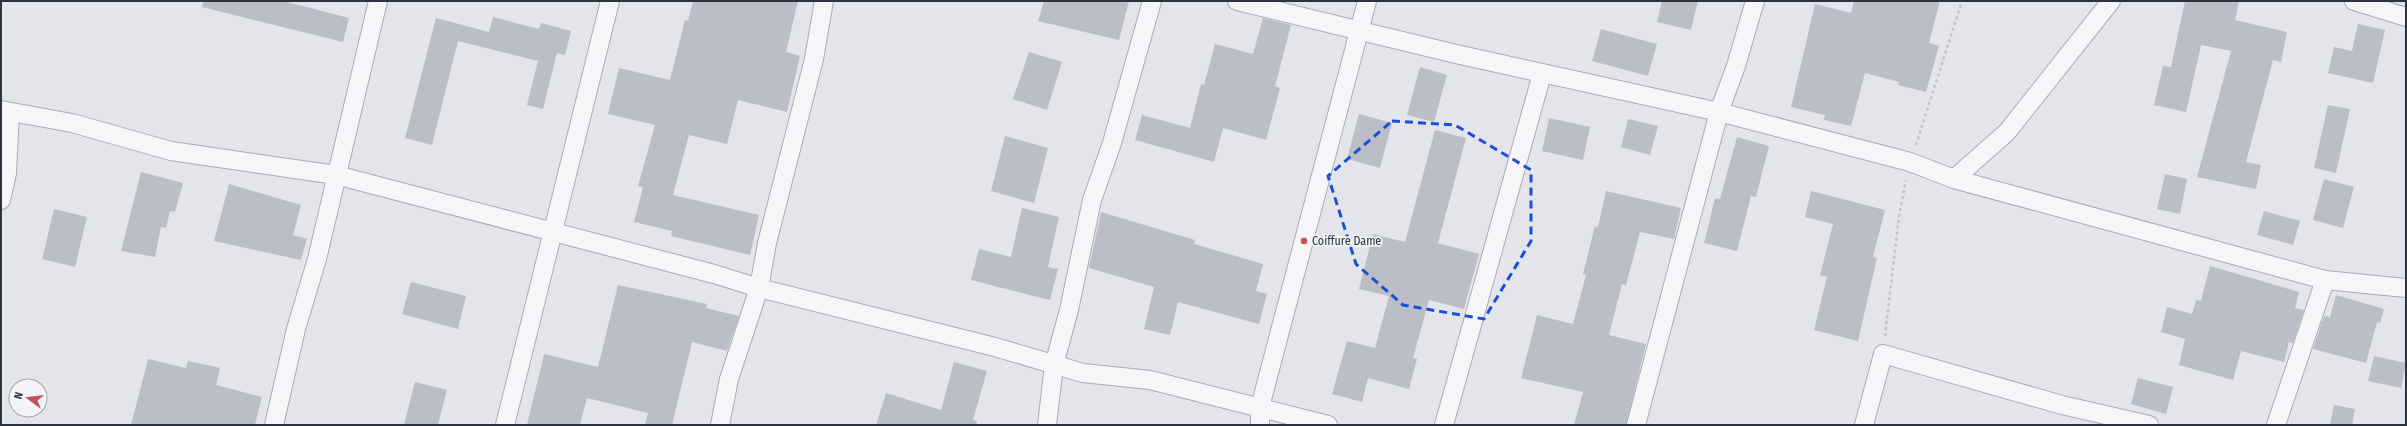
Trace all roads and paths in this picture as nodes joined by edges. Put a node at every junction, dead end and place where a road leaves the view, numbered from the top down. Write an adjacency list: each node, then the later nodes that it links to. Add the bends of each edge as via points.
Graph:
1 (378, 1): 15 (street)
2 (610, 1): 18 (street)
3 (824, 1): 20 (street, via 814,60 767,243)
4 (1152, 1): 22 (street, via 1112,143 1092,200 1074,289)
5 (1237, 1): 11 (street)
6 (1367, 1): 11 (street)
7 (1755, 1): 14 (street)
8 (2111, 1): 16 (street, via 2007,132)
9 (2354, 1): 10 (street)
10 (2406, 16)
11 (1358, 32): 12 (street); 23 (street)
12 (1542, 74): 14 (street); 30 (street)
13 (6, 111): 15 (street, via 72,123 171,151); 17 (street, via 7,173)
14 (1719, 112): 16 (street, via 1910,162); 31 (street)
15 (336, 175): 18 (street); 24 (street)
16 (1954, 179): 19 (street)
17 (1, 200)
18 (551, 232): 20 (street); 25 (street)
19 (2324, 280): 21 (street); 34 (street)
20 (759, 288): 22 (street, via 995,347); 26 (street, via 729,379)
21 (2406, 288)
22 (1054, 365): 23 (street, via 1082,372 1150,380); 27 (street)
23 (1260, 407): 28 (street); 29 (street)
24 (274, 425)
25 (504, 425)
26 (720, 425)
27 (1047, 425)
28 (1260, 425)
29 (1328, 425)
30 (1444, 425)
31 (1636, 425)
32 (1864, 425): 33 (street, via 1883,354 2062,405)
33 (2148, 425)
34 (2276, 425)

